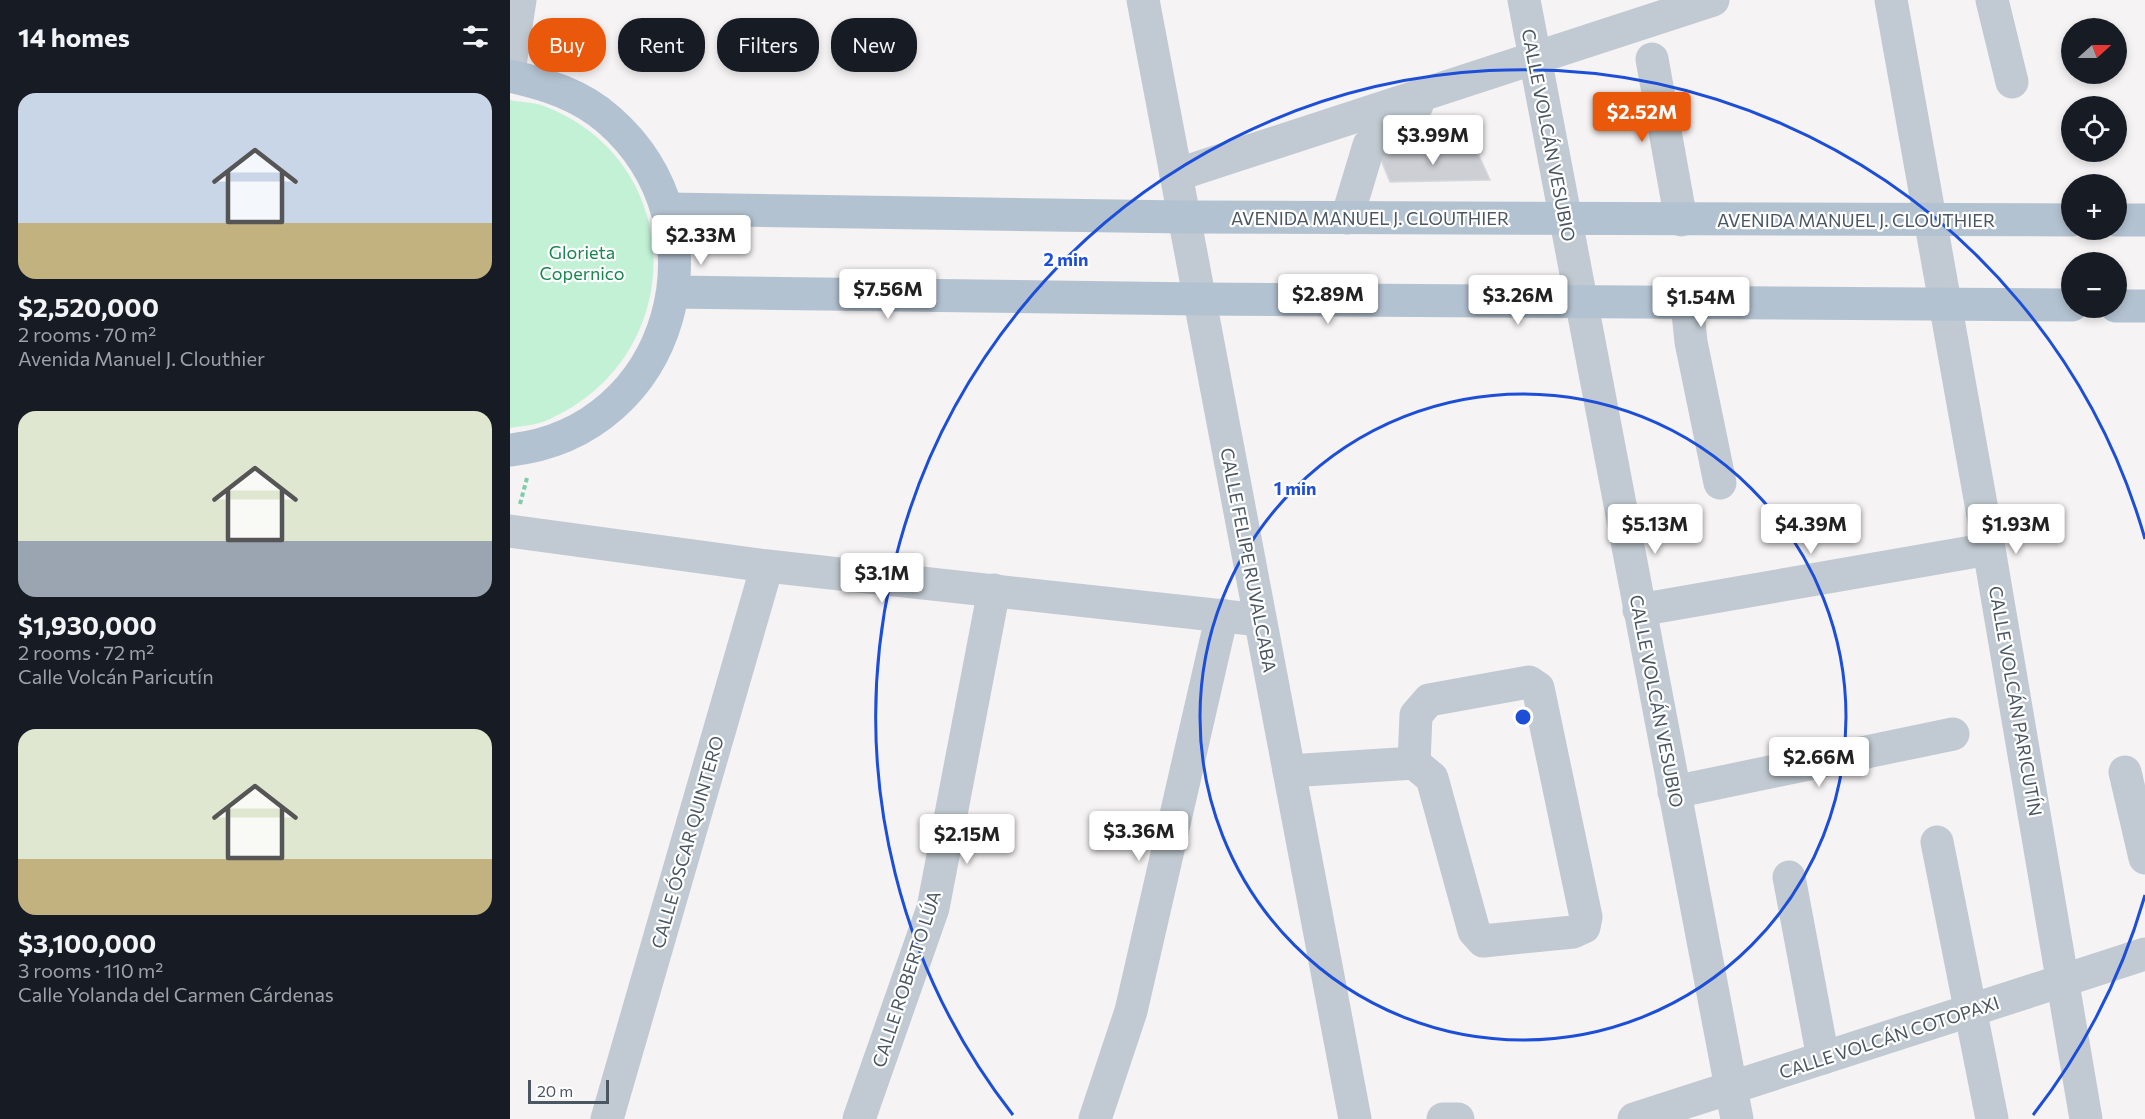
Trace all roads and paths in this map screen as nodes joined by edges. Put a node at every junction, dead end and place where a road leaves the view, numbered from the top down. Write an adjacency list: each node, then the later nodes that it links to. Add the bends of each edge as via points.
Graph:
1 (520, 0): 9 (street)
2 (1143, 0): 13 (street, CALLE FELIPE RUVALCABA)
3 (1524, 0): 7 (street, CALLE VOLCÁN VESUBIO)
4 (1713, 0): 7 (street)
5 (1891, 0): 19 (street, CALLE VOLCÁN PARICUTÍN)
6 (1992, 0): 11 (street)
7 (1534, 58): 12 (street); 17 (street, CALLE VOLCÁN VESUBIO)
8 (1652, 59): 18 (street)
9 (510, 66)
10 (510, 76): 14 (main road, via 544,83 608,118 633,144 654,175)
11 (2012, 82)
12 (1431, 94): 13 (street); 16 (street, via 1369,145)
13 (1176, 175): 15 (street, CALLE FELIPE RUVALCABA)
14 (668, 209): 15 (main road, AVENIDA MANUEL J. CLOUTHIER); 23 (main road, via 674,237)
15 (1184, 217): 16 (main road, AVENIDA MANUEL J. CLOUTHIER); 24 (street, CALLE FELIPE RUVALCABA)
16 (1347, 218): 17 (main road, AVENIDA MANUEL J. CLOUTHIER)
17 (1565, 219): 18 (main road, AVENIDA MANUEL J. CLOUTHIER); 25 (street, CALLE VOLCÁN VESUBIO)
18 (1681, 220): 19 (main road, AVENIDA MANUEL J. CLOUTHIER)
19 (1931, 220): 20 (main road, AVENIDA MANUEL J. CLOUTHIER); 27 (street, CALLE VOLCÁN PARICUTÍN)
20 (2061, 220)
21 (2127, 220): 22 (main road)
22 (2145, 220)
23 (674, 292): 24 (main road); 31 (main road, via 664,329 647,365 622,395 593,420)
24 (1199, 299): 25 (main road); 39 (street, CALLE FELIPE RUVALCABA)
25 (1580, 301): 26 (main road); 37 (street, CALLE VOLCÁN VESUBIO)
26 (1687, 302): 27 (main road); 32 (street, via 1691,342)
27 (1946, 304): 28 (main road); 34 (street, CALLE VOLCÁN PARICUTÍN)
28 (2061, 305)
29 (2127, 306): 30 (main road)
30 (2145, 306)
31 (516, 460): 33 (path, via 525,478)
32 (1720, 483)
33 (512, 532): 35 (street)
34 (1989, 549): 37 (street); 49 (street, CALLE VOLCÁN PARICUTÍN)
35 (767, 566): 36 (street); 53 (street, CALLE ÓSCAR QUINTERO)
36 (994, 590): 38 (street); 54 (street, CALLE ROBERTO LÚA, via 933,908)
37 (1639, 610): 44 (street, CALLE VOLCÁN VESUBIO)
38 (1222, 615): 39 (street); 55 (street, via 1131,1011)
39 (1260, 620): 42 (street, CALLE FELIPE RUVALCABA)
40 (1953, 734): 44 (street)
41 (1414, 763): 41 (street, via 1432,778 1474,931 1483,941 1573,932 1584,927 1586,917 1540,691 1535,685 1529,682 1429,700 1416,715); 42 (street)
42 (1289, 771): 56 (street, CALLE FELIPE RUVALCABA)
43 (2125, 772): 46 (street)
44 (1674, 792): 52 (street, CALLE VOLCÁN VESUBIO)
45 (1937, 842): 50 (street)
46 (2145, 858)
47 (1790, 877): 51 (street)
48 (2145, 954): 49 (street, CALLE VOLCÁN COTOPAXI)
49 (2064, 981): 50 (street, CALLE VOLCÁN COTOPAXI); 61 (street, CALLE VOLCÁN PARICUTÍN)
50 (1970, 1010): 51 (street, CALLE VOLCÁN COTOPAXI); 60 (street)
51 (1823, 1058): 52 (street, CALLE VOLCÁN COTOPAXI)
52 (1735, 1103): 59 (street, CALLE VOLCÁN COTOPAXI)
53 (607, 1119)
54 (859, 1119)
55 (1095, 1119)
56 (1355, 1119)
57 (1443, 1119): 58 (street)
58 (1458, 1119)
59 (1634, 1119)
60 (1992, 1119)
61 (2086, 1119)

